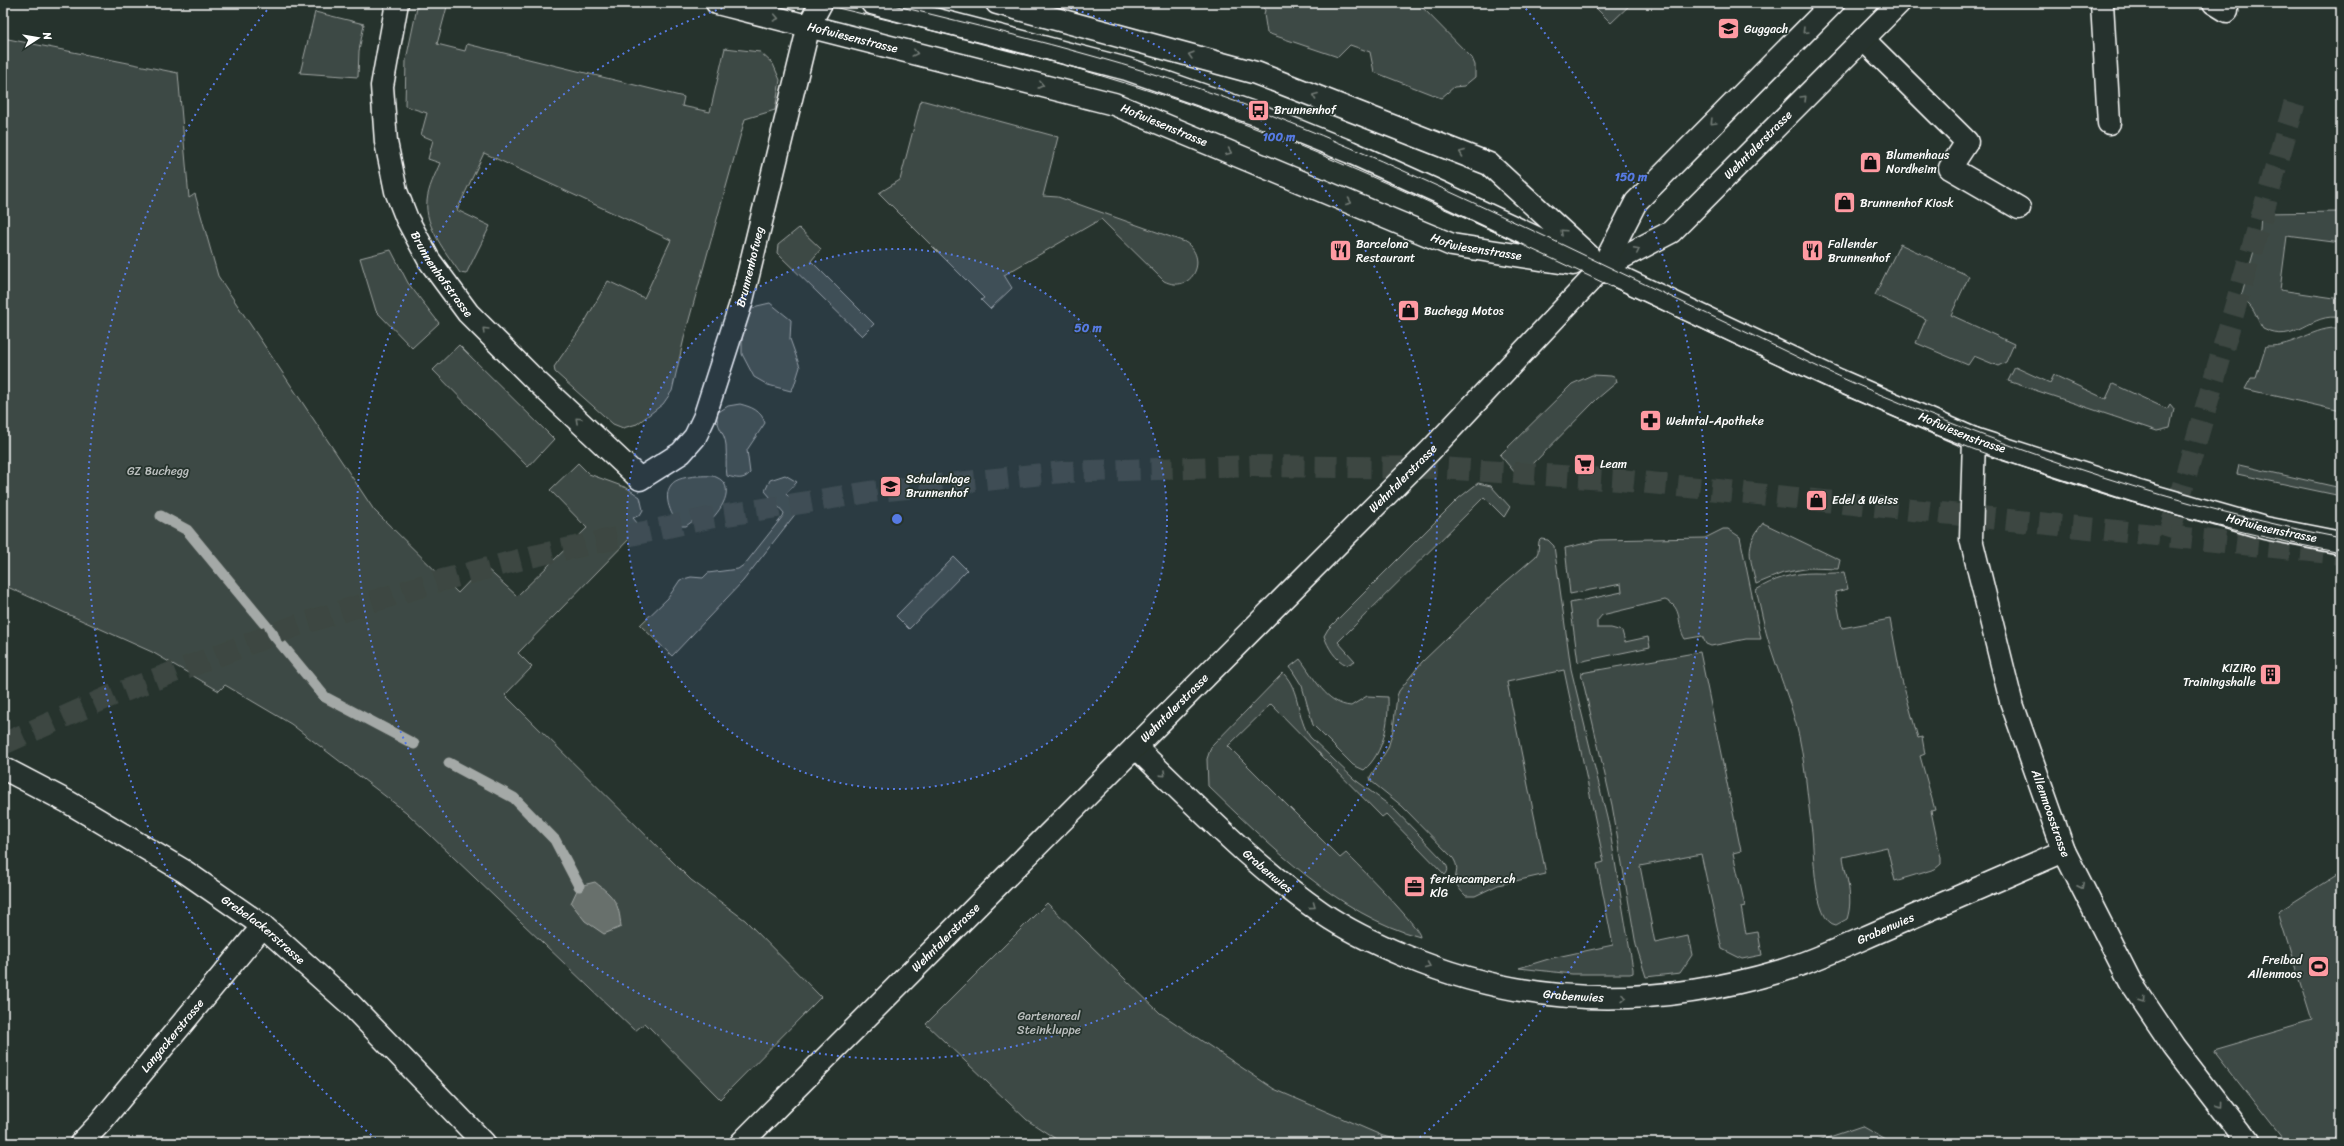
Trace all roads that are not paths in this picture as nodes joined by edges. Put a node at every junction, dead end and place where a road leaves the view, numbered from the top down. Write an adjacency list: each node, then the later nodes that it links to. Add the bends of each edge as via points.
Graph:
1 (397, 3): 15 (street, Brunnenhofstrasse, one-way to 1, via 468,313 429,260 407,219 396,190 386,142 382,86)
2 (717, 3): 9 (street, Hofwiesenstrasse, one-way to 9, via 746,12)
3 (821, 3): 9 (street, Brunnenhofweg)
4 (872, 3): 13 (street, Hofwiesenstrasse, via 1127,69 1256,114 1350,152)
5 (997, 3): 13 (street, Hofwiesenstrasse, one-way to 5, via 1489,164 1256,73)
6 (1833, 3): 13 (street, Wehntalerstrasse, one-way to 13, via 1636,202)
7 (1899, 3): 10 (street, Wehntalerstrasse)
8 (2102, 3): 11 (street)
9 (809, 25): 13 (street, Hofwiesenstrasse, one-way to 13, via 1114,104 1452,245); 15 (street, Brunnenhofweg, via 742,300 704,418 695,438 681,453)
10 (1863, 39): 12 (street, via 1967,142 1950,168); 13 (street, Wehntalerstrasse, one-way to 10, via 1671,232)
11 (2109, 123)
12 (2019, 208)
13 (1602, 268): 14 (street, Hofwiesenstrasse, via 1838,380); 17 (street, Wehntalerstrasse, via 1430,451)
14 (1974, 439): 16 (street, Hofwiesenstrasse, via 2165,500 2265,528); 19 (street, Allenmoosstrasse, via 1971,539 2011,702)
15 (640, 479)
16 (2341, 544)
17 (1135, 747): 19 (street, Grabenwies, one-way to 19, via 1228,838 1276,880 1324,914 1378,944 1434,968 1488,984 1546,995 1648,997 1706,989 1783,970); 23 (street, Wehntalerstrasse)
18 (3, 768): 20 (street, Grebelackerstrasse, via 68,802 184,871)
19 (2064, 851): 24 (street, Allenmoosstrasse, one-way to 24, via 2131,983 2174,1047)
20 (262, 926): 21 (street, Langackerstrasse); 22 (street, Grebelackerstrasse, via 350,1004)
21 (81, 1143)
22 (484, 1143)
23 (741, 1143)
24 (2248, 1143)

